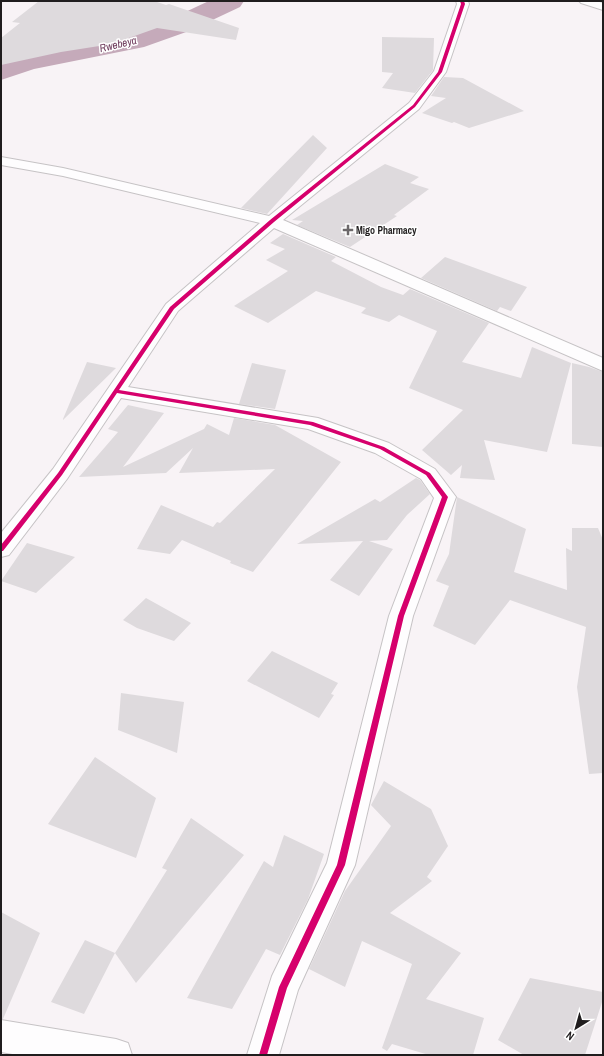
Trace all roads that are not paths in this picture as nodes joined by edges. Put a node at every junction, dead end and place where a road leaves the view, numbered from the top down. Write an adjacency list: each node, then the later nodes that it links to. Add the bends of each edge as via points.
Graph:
1 (462, 1): 5 (street, via 440,72 414,106)
2 (585, 1): 3 (street)
3 (603, 7)
4 (3, 161): 5 (street, via 63,172)
5 (272, 221): 6 (street); 7 (street, via 172,308)
6 (603, 365)
7 (116, 391): 8 (street, via 60,474); 11 (street, via 311,423 382,448 428,474 445,497 401,616 341,865 283,987)
8 (1, 549)
9 (1, 1036): 10 (street)
10 (116, 1055)
11 (263, 1055)

